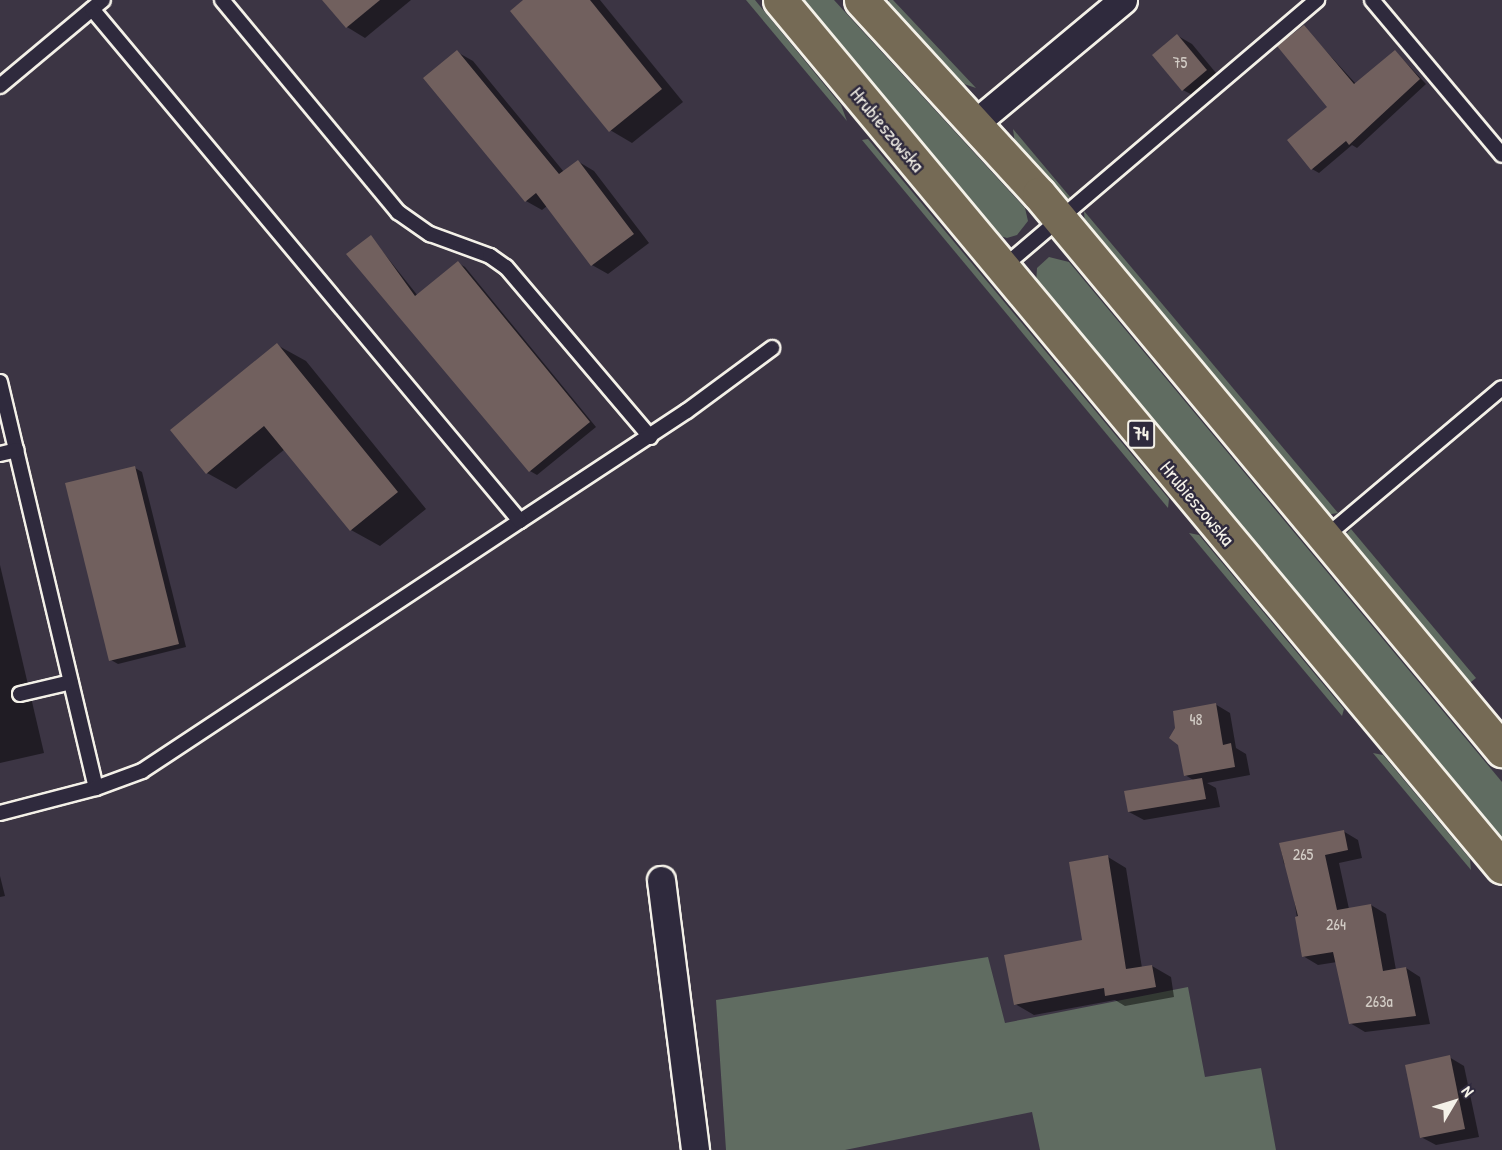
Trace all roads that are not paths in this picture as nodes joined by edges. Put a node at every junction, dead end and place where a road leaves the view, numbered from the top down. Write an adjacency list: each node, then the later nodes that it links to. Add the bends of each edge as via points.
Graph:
1 (222, 0): 16 (lane, via 398,212 430,234 490,256 506,267)
2 (780, 0): 12 (main road, Hrubieszowska / 74)
3 (861, 0): 9 (main road)
4 (1123, 0): 9 (street)
5 (1317, 0): 11 (lane)
6 (1372, 0): 10 (lane)
7 (97, 4): 8 (lane); 19 (lane)
8 (0, 86)
9 (974, 124): 11 (main road)
10 (1502, 155)
11 (1059, 219): 12 (lane); 20 (main road)
12 (1002, 268): 26 (main road, Hrubieszowska / 74)
13 (772, 348): 16 (lane)
14 (0, 382): 17 (lane)
15 (1502, 388): 20 (lane)
16 (650, 437): 19 (lane)
17 (17, 450): 18 (lane); 21 (lane)
18 (0, 454)
19 (520, 521): 24 (lane, via 142,771)
20 (1325, 537): 23 (main road)
21 (71, 682): 22 (lane); 24 (lane)
22 (20, 694)
23 (1502, 750)
24 (96, 788): 25 (lane)
25 (0, 813)
26 (1502, 867)
27 (661, 880): 28 (street)
28 (695, 1150)

